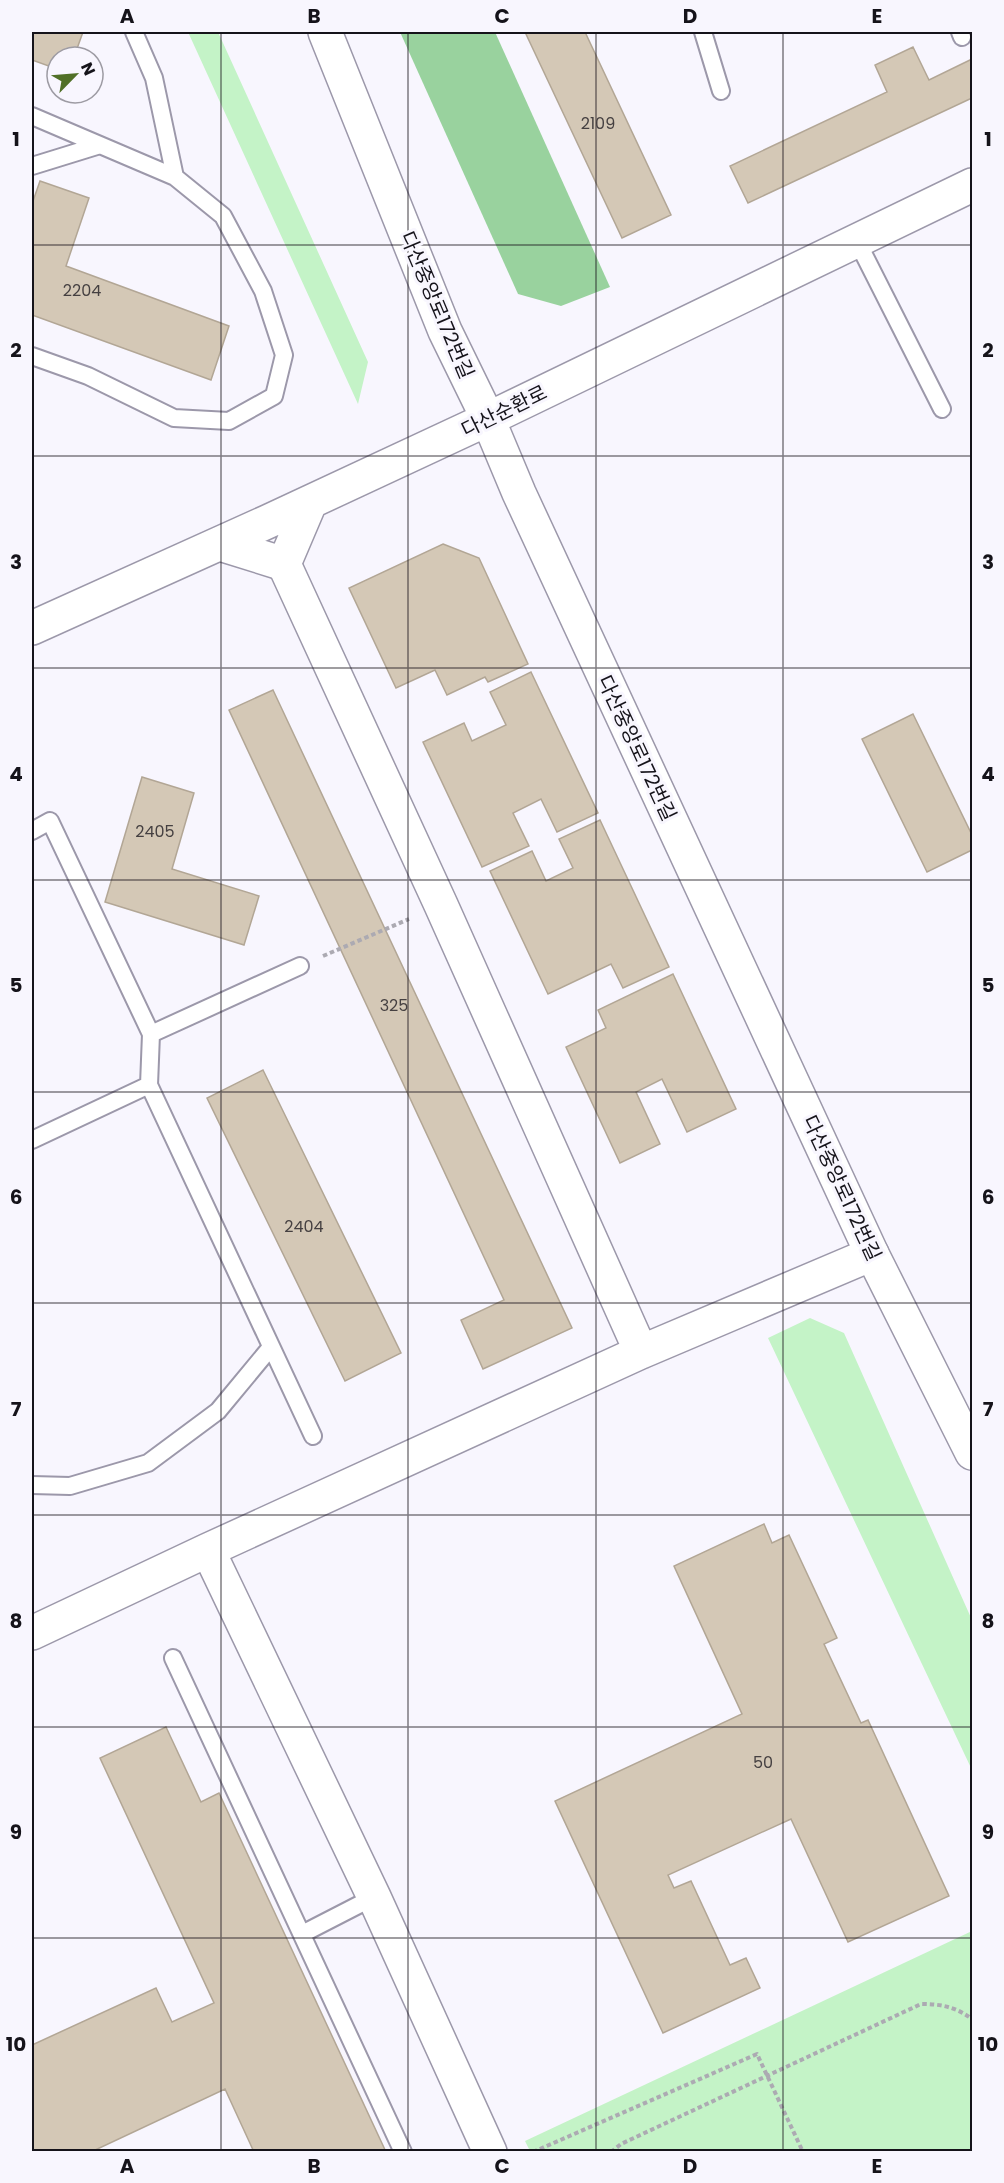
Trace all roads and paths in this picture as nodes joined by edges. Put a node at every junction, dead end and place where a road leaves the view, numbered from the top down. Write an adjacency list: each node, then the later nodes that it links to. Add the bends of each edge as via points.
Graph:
1 (134, 32): 8 (lane, via 154,78)
2 (325, 32): 13 (street, 다산중앙로172번길, via 445,331)
3 (703, 32): 4 (lane)
4 (721, 91)
5 (32, 116): 6 (lane)
6 (100, 145): 7 (lane); 8 (lane)
7 (32, 166)
8 (175, 177): 11 (lane, via 223,216 262,291 284,355 274,396 229,421 174,418 88,376)
9 (972, 185): 10 (street, 다산순환로)
10 (857, 241): 12 (lane); 13 (street, 다산순환로)
11 (32, 356)
12 (942, 409)
13 (489, 419): 14 (street, 다산순환로); 24 (street, 다산중앙로172번길, via 519,493)
14 (310, 502): 15 (street, 다산순환로); 16 (street)
15 (220, 544): 16 (street); 17 (street, 다산순환로)
16 (284, 564): 19 (street)
17 (32, 628)
18 (32, 831): 21 (lane, via 50,821)
19 (441, 905): 20 (path); 26 (street)
20 (300, 966): 21 (lane)
21 (151, 1034): 22 (lane)
22 (149, 1085): 23 (lane); 25 (lane)
23 (32, 1140)
24 (872, 1254): 26 (street); 28 (street, 다산중앙로172번길)
25 (271, 1347): 27 (lane); 29 (lane, via 218,1411 148,1463 70,1486)
26 (641, 1352): 30 (street)
27 (313, 1436)
28 (972, 1453)
29 (32, 1485)
30 (208, 1550): 31 (street); 33 (street)
31 (32, 1633)
32 (173, 1658): 34 (lane)
33 (374, 1897): 34 (lane); 38 (street)
34 (302, 1934): 37 (lane)
35 (972, 2019): 36 (path, via 942,2004 921,2004)
36 (768, 2077): 39 (path, via 757,2054); 40 (path); 41 (path)
37 (403, 2151)
38 (490, 2151)
39 (533, 2151)
40 (611, 2151)
41 (803, 2151)

